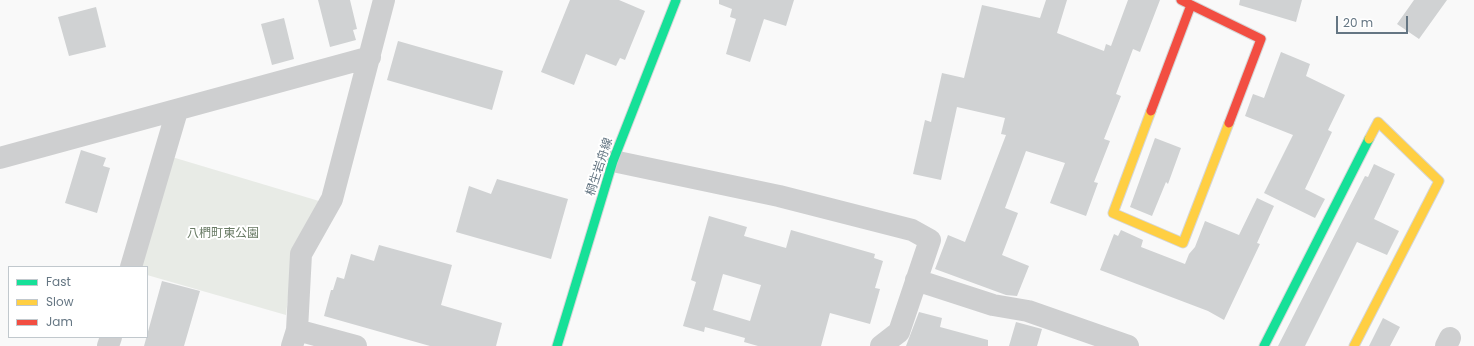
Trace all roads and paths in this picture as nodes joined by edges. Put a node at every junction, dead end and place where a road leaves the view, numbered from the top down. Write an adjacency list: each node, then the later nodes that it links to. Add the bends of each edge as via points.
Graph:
1 (384, 0): 5 (street)
2 (676, 0): 8 (street, 桐生岩舟線)
3 (1181, 0): 4 (street)
4 (1191, 5): 4 (street, via 1261,38 1183,243 1113,213)
5 (370, 57): 6 (street); 11 (street, via 332,199 301,254)
6 (177, 111): 7 (street); 9 (street)
7 (0, 158)
8 (613, 161): 10 (street, via 779,196 912,230 930,240); 13 (street, 桐生岩舟線)
9 (131, 266)
10 (916, 280): 14 (street, via 899,332); 15 (street, via 993,305 1028,311)
11 (294, 338): 12 (street)
12 (356, 346)
13 (558, 346)
14 (881, 346)
15 (1128, 346)
16 (1264, 346): 17 (street, via 1378,122 1439,181)
17 (1354, 346)

